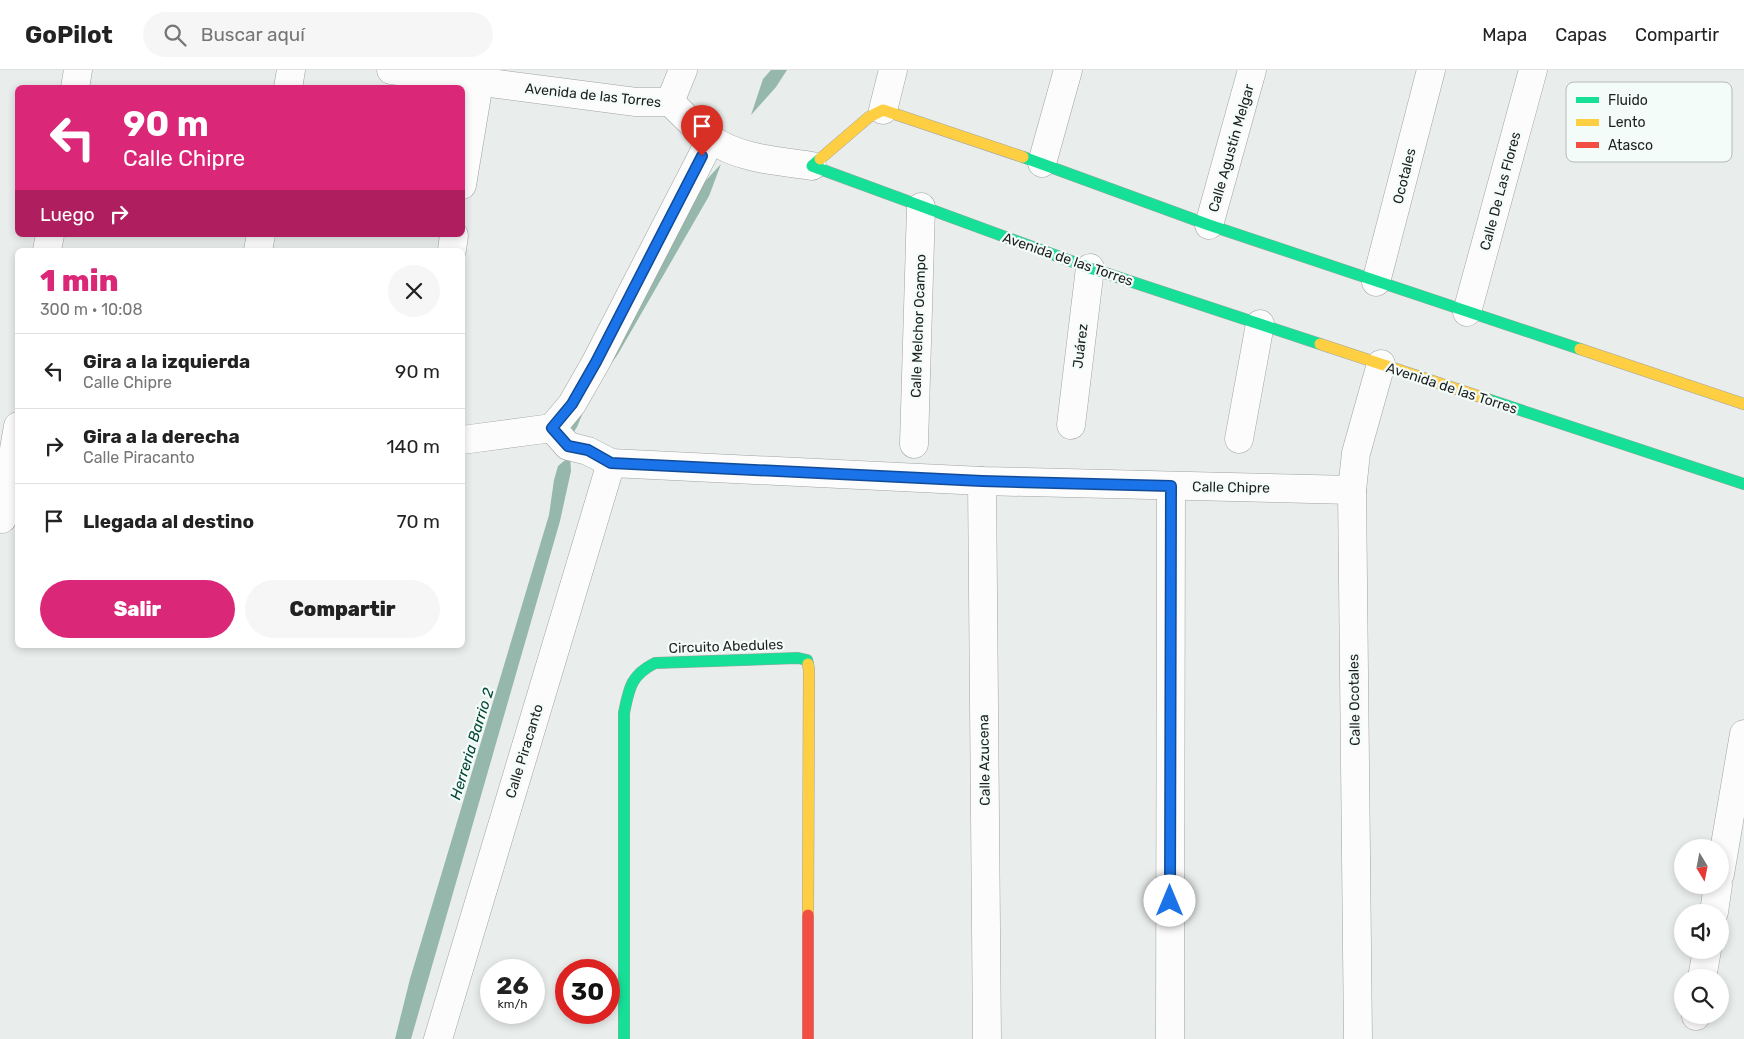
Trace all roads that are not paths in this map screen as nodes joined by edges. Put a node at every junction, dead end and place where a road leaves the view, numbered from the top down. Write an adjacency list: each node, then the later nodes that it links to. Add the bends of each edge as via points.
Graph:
1 (78, 70): 11 (street)
2 (292, 70): 12 (street)
3 (391, 70): 10 (street, Avenida de las Torres)
4 (683, 70): 13 (street)
5 (892, 70): 14 (street)
6 (1068, 70): 16 (street)
7 (1252, 70): 20 (street, Calle Agustín Melgar)
8 (1431, 70): 22 (street, Ocotales)
9 (1533, 70): 23 (street, Calle De Las Flores)
10 (479, 83): 13 (street, Avenida de las Torres, via 636,102); 18 (street)
11 (76, 85)
12 (289, 85)
13 (670, 102): 15 (street, Avenida de las Torres)
14 (882, 110): 16 (main road); 17 (main road, via 869,117)
15 (711, 139): 17 (street, Avenida de las Torres, via 751,156); 28 (street, via 596,362 572,404)
16 (1042, 163): 20 (main road)
17 (812, 166): 19 (main road, Avenida de las Torres)
18 (465, 167)
19 (921, 207): 21 (main road, Avenida de las Torres); 31 (street, Calle Melchor Ocampo)
20 (1209, 225): 22 (main road)
21 (1090, 268): 24 (main road, Avenida de las Torres); 27 (street, Juárez)
22 (1376, 282): 23 (main road)
23 (1467, 312): 26 (main road)
24 (1260, 324): 25 (main road, Avenida de las Torres); 29 (street)
25 (1382, 364): 35 (main road, Avenida de las Torres); 37 (street, Calle Ocotales, via 1356,453)
26 (1744, 404)
27 (1071, 425)
28 (552, 428): 30 (street); 33 (street, Calle Chipre, via 568,446 588,450)
29 (1239, 438)
30 (465, 440)
31 (914, 444)
32 (15, 449): 38 (street)
33 (611, 463): 34 (street, Calle Chipre); 41 (street, Calle Piracanto)
34 (982, 481): 36 (street, Calle Chipre); 44 (street, Calle Azucena)
35 (1744, 484)
36 (1171, 486): 37 (street, Calle Chipre); 45 (street)
37 (1352, 490): 46 (street, Calle Ocotales)
38 (6, 518)
39 (1744, 734): 40 (street)
40 (1726, 839)
41 (438, 1039)
42 (624, 1039): 43 (main road, Circuito Abedules, via 624,713 630,685 642,669 655,663 798,658 807,660 809,670)
43 (808, 1039)
44 (987, 1039)
45 (1170, 1039)
46 (1358, 1039)

